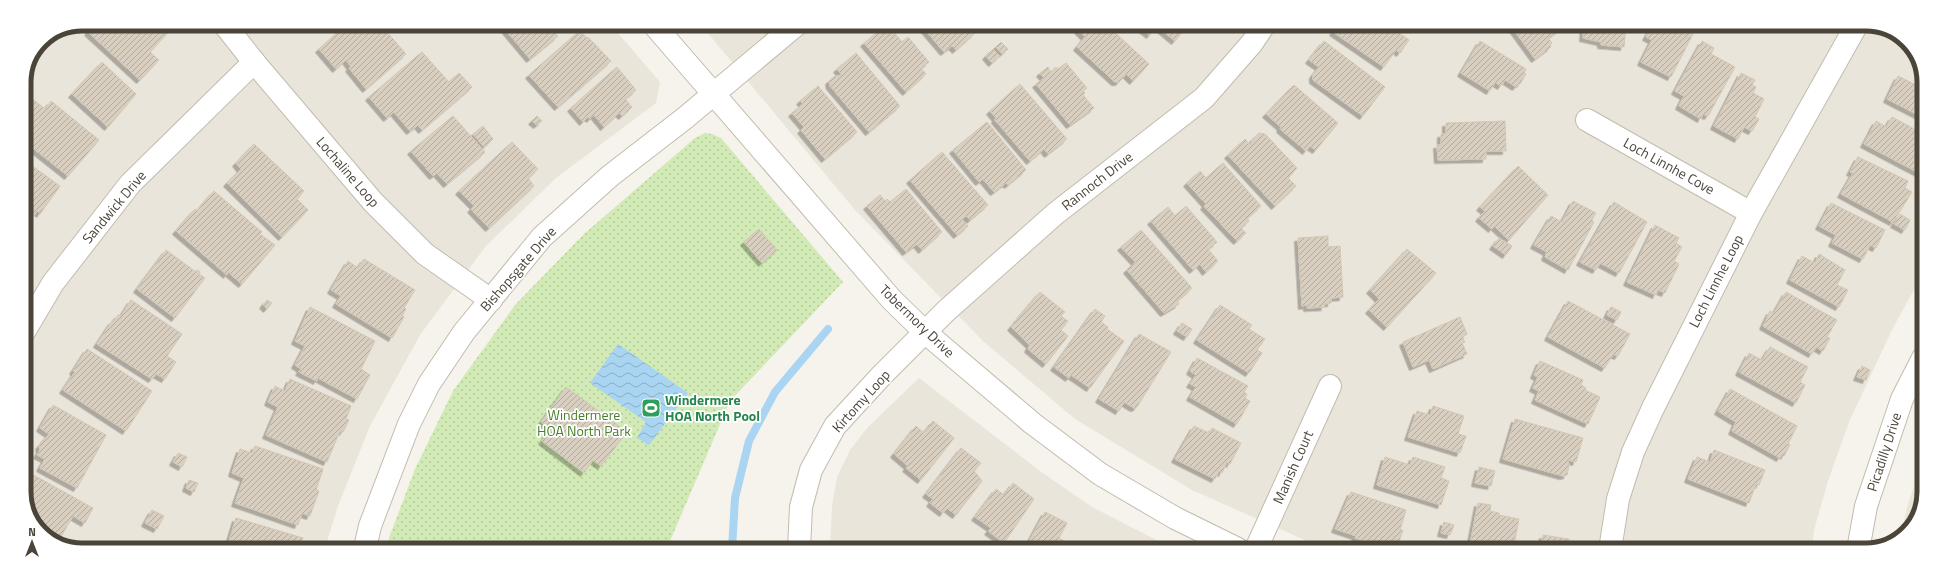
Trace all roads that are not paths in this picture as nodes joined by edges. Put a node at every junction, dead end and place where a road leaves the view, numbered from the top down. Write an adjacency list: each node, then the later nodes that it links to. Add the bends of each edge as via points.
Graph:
1 (230, 31): 6 (street, Lochaline Loop)
2 (659, 31): 7 (street, Tobermory Drive)
3 (789, 31): 7 (street, Bishopsgate Drive)
4 (1260, 31): 12 (street, Rannoch Drive, via 1204,98 1055,214 946,311)
5 (1853, 31): 9 (street, Loch Linnhe Loop)
6 (254, 62): 10 (street, Lochaline Loop, via 373,202 425,254); 11 (street, Sandwick Drive, via 130,184 52,283)
7 (714, 94): 10 (street, Bishopsgate Drive, via 610,176 542,237); 12 (street, Tobermory Drive, via 892,300)
8 (1587, 120): 9 (street, Loch Linnhe Cove)
9 (1751, 213): 19 (street, Loch Linnhe Loop, via 1675,362 1633,452 1618,499)
10 (491, 300): 15 (street, Bishopsgate Drive, via 464,332 429,384 409,424)
11 (31, 320)
12 (926, 333): 16 (street, Kirtomy Loop, via 834,426 811,470 801,507); 17 (street, Tobermory Drive, via 1032,423 1100,474 1176,518)
13 (1917, 370): 20 (street, Picadilly Drive, via 1902,399 1866,506)
14 (1330, 386): 18 (street, Manish Court)
15 (366, 543)
16 (799, 543)
17 (1226, 543)
18 (1259, 543)
19 (1611, 543)
20 (1859, 543)

